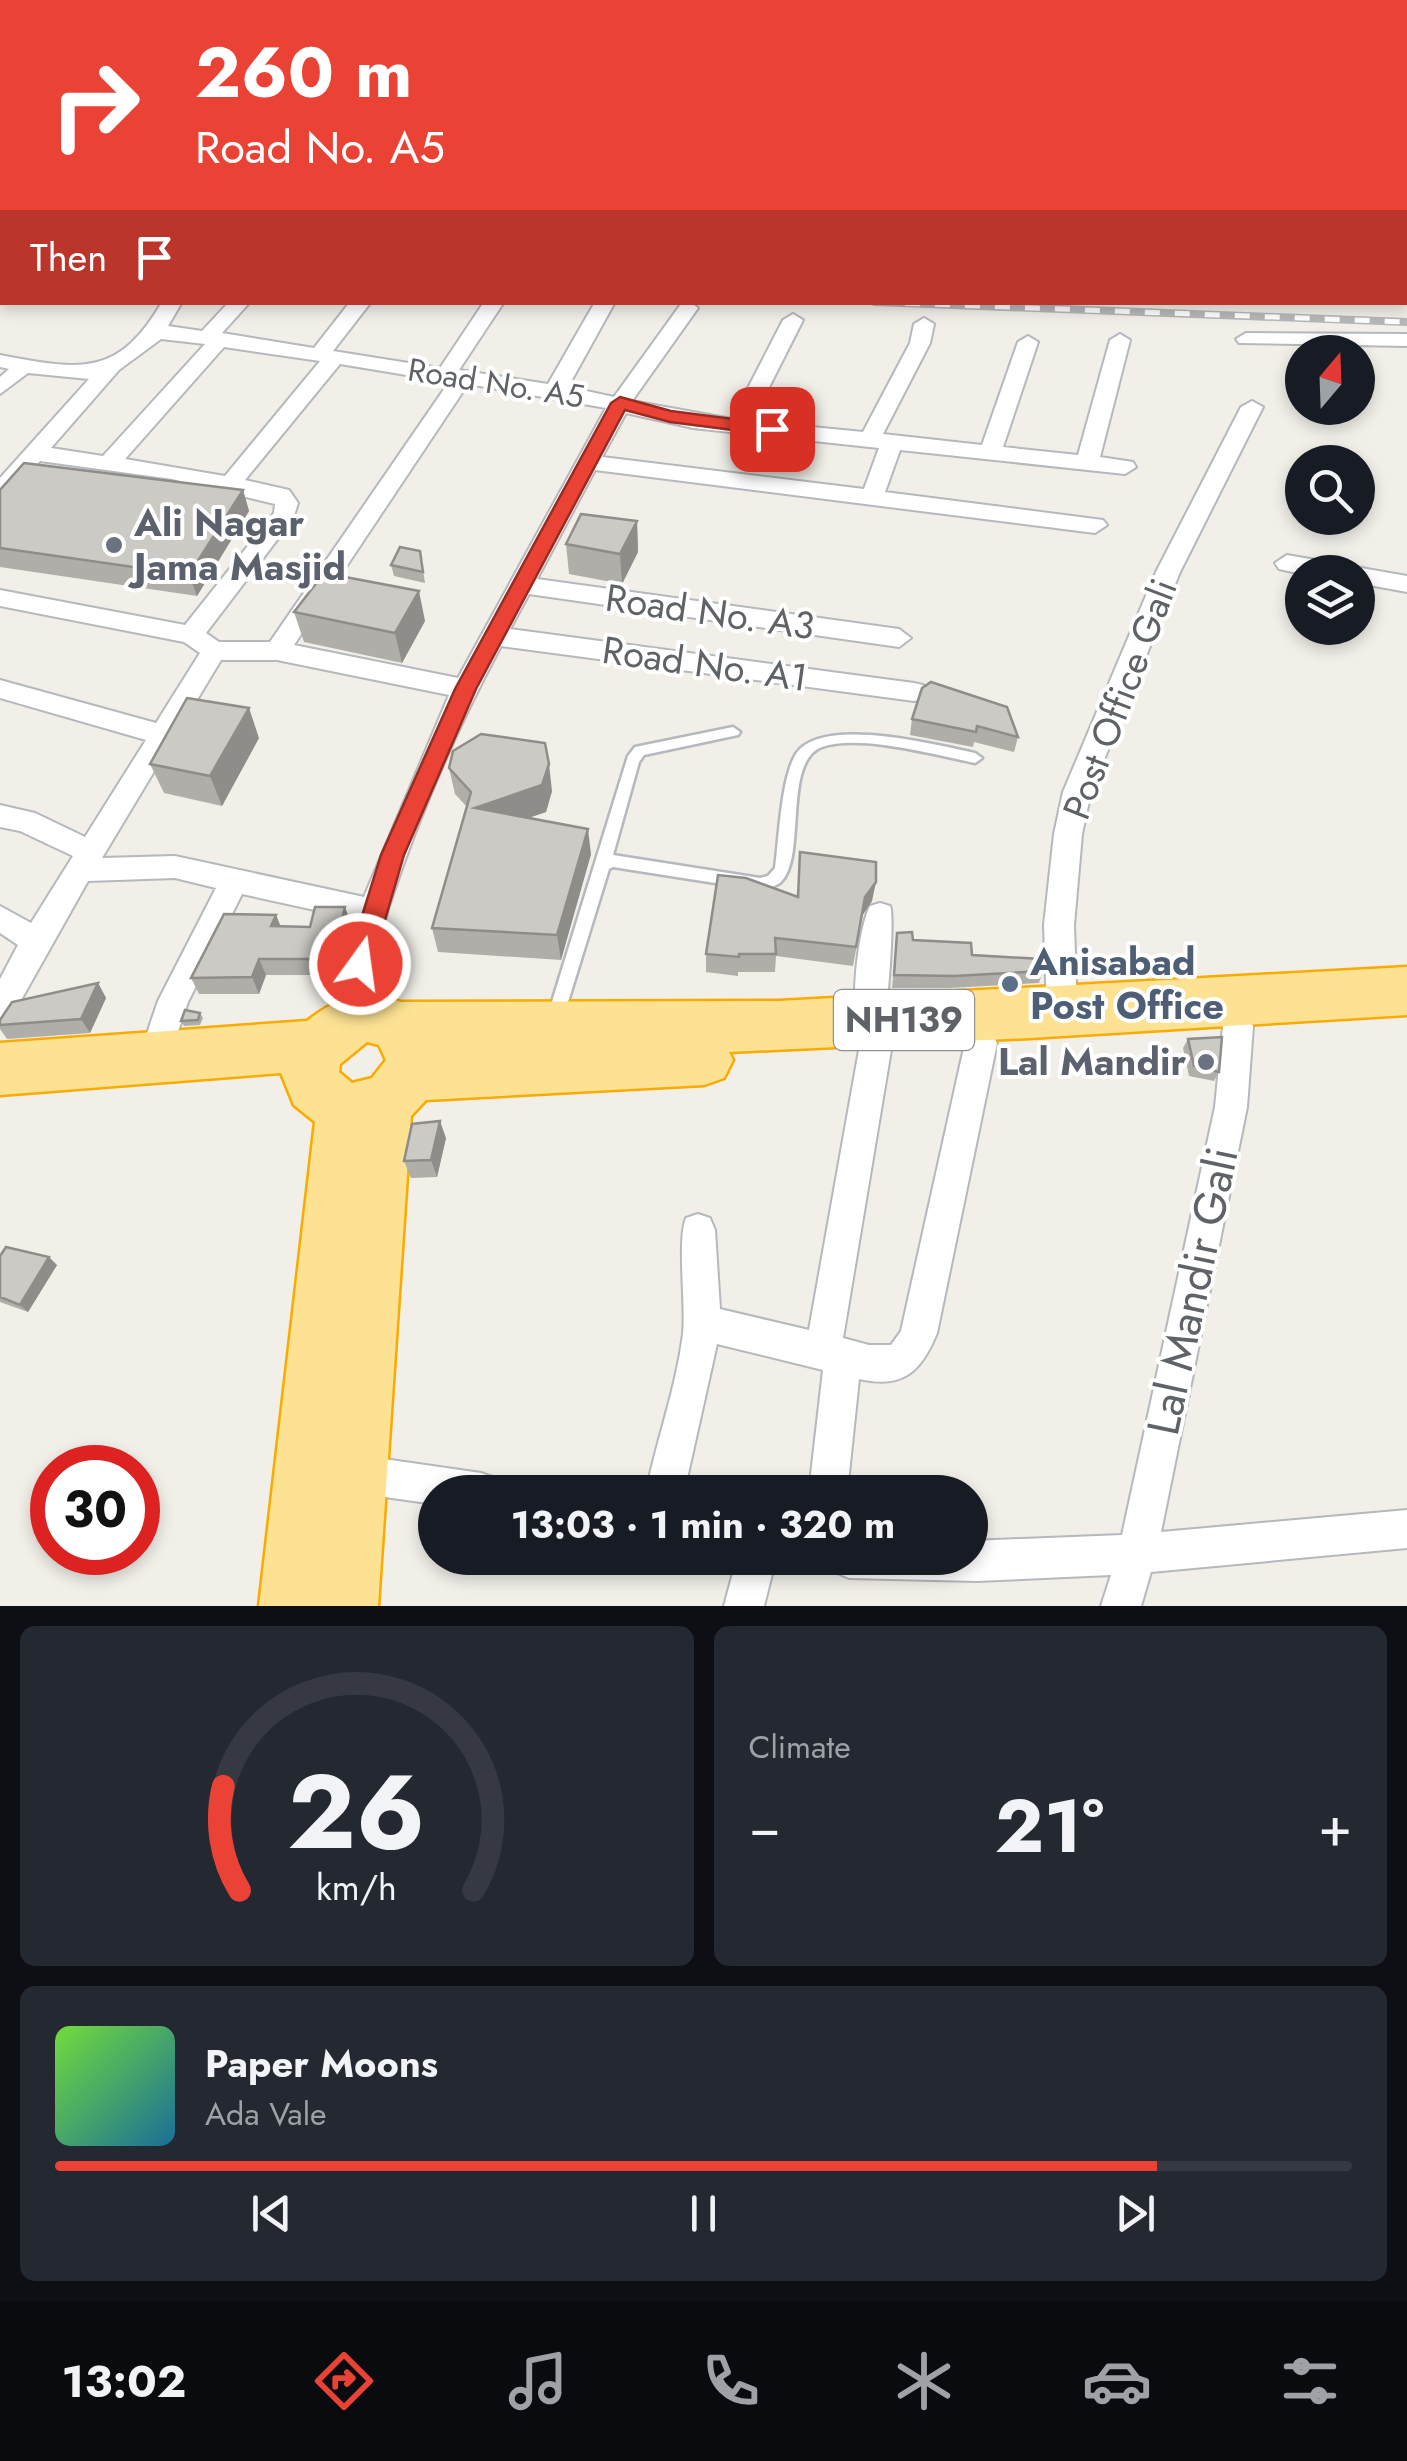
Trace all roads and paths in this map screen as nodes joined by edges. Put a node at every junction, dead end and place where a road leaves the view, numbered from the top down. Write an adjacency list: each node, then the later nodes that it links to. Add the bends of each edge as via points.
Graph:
1 (170, 305): 9 (street)
2 (238, 305): 10 (street)
3 (360, 305): 15 (street)
4 (492, 305): 19 (street)
5 (603, 305): 21 (street)
6 (688, 308): 22 (street)
7 (794, 320): 24 (street)
8 (924, 324): 25 (street)
9 (155, 332): 10 (street, Road No. A5); 18 (street)
10 (214, 338): 15 (street, Road No. A5); 29 (street)
11 (1246, 339): 13 (street)
12 (1120, 340): 30 (street)
13 (1407, 340)
14 (1028, 342): 27 (street)
15 (326, 356): 19 (street, Road No. A5); 32 (street)
16 (0, 361): 17 (street)
17 (25, 365): 18 (street, via 76,372); 20 (street)
18 (112, 366): 26 (street)
19 (455, 376): 21 (street, Road No. A5); 43 (street)
20 (0, 388)
21 (556, 391): 22 (street, Road No. A5)
22 (620, 403): 24 (street, Road No. A5); 28 (street)
23 (1252, 407): 60 (street, Post Office Gali, via 1168,572 1077,792 1059,924)
24 (739, 426): 25 (street, Road No. A5)
25 (881, 440): 27 (street, Road No. A5); 34 (street)
26 (34, 453): 29 (street); 33 (street)
27 (990, 453): 30 (street, Road No. A5)
28 (590, 462): 34 (street); 38 (street)
29 (109, 463): 32 (street)
30 (1087, 463): 31 (street, Road No. A5)
31 (1125, 467)
32 (232, 482): 42 (street, via 281,495 287,503)
33 (0, 492)
34 (872, 497): 35 (street)
35 (1095, 525)
36 (1375, 578): 37 (street)
37 (1407, 584)
38 (522, 585): 40 (street); 41 (street, Road No. A3)
39 (0, 598): 42 (street)
40 (495, 636): 45 (street); 46 (street, Road No. A1)
41 (899, 638)
42 (203, 643): 43 (street); 48 (street)
43 (276, 650): 45 (street)
44 (0, 688): 48 (street)
45 (465, 689): 54 (street)
46 (914, 692)
47 (733, 732): 52 (lane, via 640,751)
48 (161, 734): 51 (street)
49 (974, 758): 52 (lane, via 853,738 811,746 802,755 782,870 773,882)
50 (0, 816): 51 (street, via 25,822)
51 (85, 861): 53 (street); 57 (street)
52 (603, 865): 63 (lane)
53 (235, 878): 54 (street); 66 (street, via 173,1001)
54 (373, 912): 67 (street)
55 (880, 915): 64 (street)
56 (0, 918): 57 (street)
57 (36, 940): 59 (street)
58 (1407, 991): 60 (highway, NH139)
59 (0, 1009)
60 (1062, 1011): 64 (highway, NH139)
61 (1407, 1013): 62 (highway, NH139)
62 (1238, 1026): 65 (highway, NH139); 78 (street, Lal Mandir Gali, via 1231,1107)
63 (552, 1029): 64 (highway, NH139, via 770,1028); 67 (highway, NH139)
64 (873, 1036): 65 (highway, NH139); 67 (highway, NH139); 72 (street)
65 (981, 1043): 72 (street, via 914,1347 893,1366)
66 (155, 1057): 67 (highway, NH139); 68 (highway, NH139)
67 (360, 1064): 69 (highway, NH139); 73 (highway)
68 (0, 1069)
69 (0, 1094)
70 (698, 1230): 71 (street)
71 (704, 1323): 72 (street); 74 (street)
72 (833, 1353): 75 (street)
73 (332, 1474): 76 (street); 81 (highway); 82 (highway)
74 (669, 1475)
75 (829, 1475)
76 (418, 1484)
77 (1407, 1528): 78 (street)
78 (1137, 1554): 79 (street); 84 (street, Lal Mandir Gali)
79 (988, 1560)
80 (752, 1575): 83 (street)
81 (295, 1606)
82 (342, 1606)
83 (744, 1606)
84 (1121, 1606)

